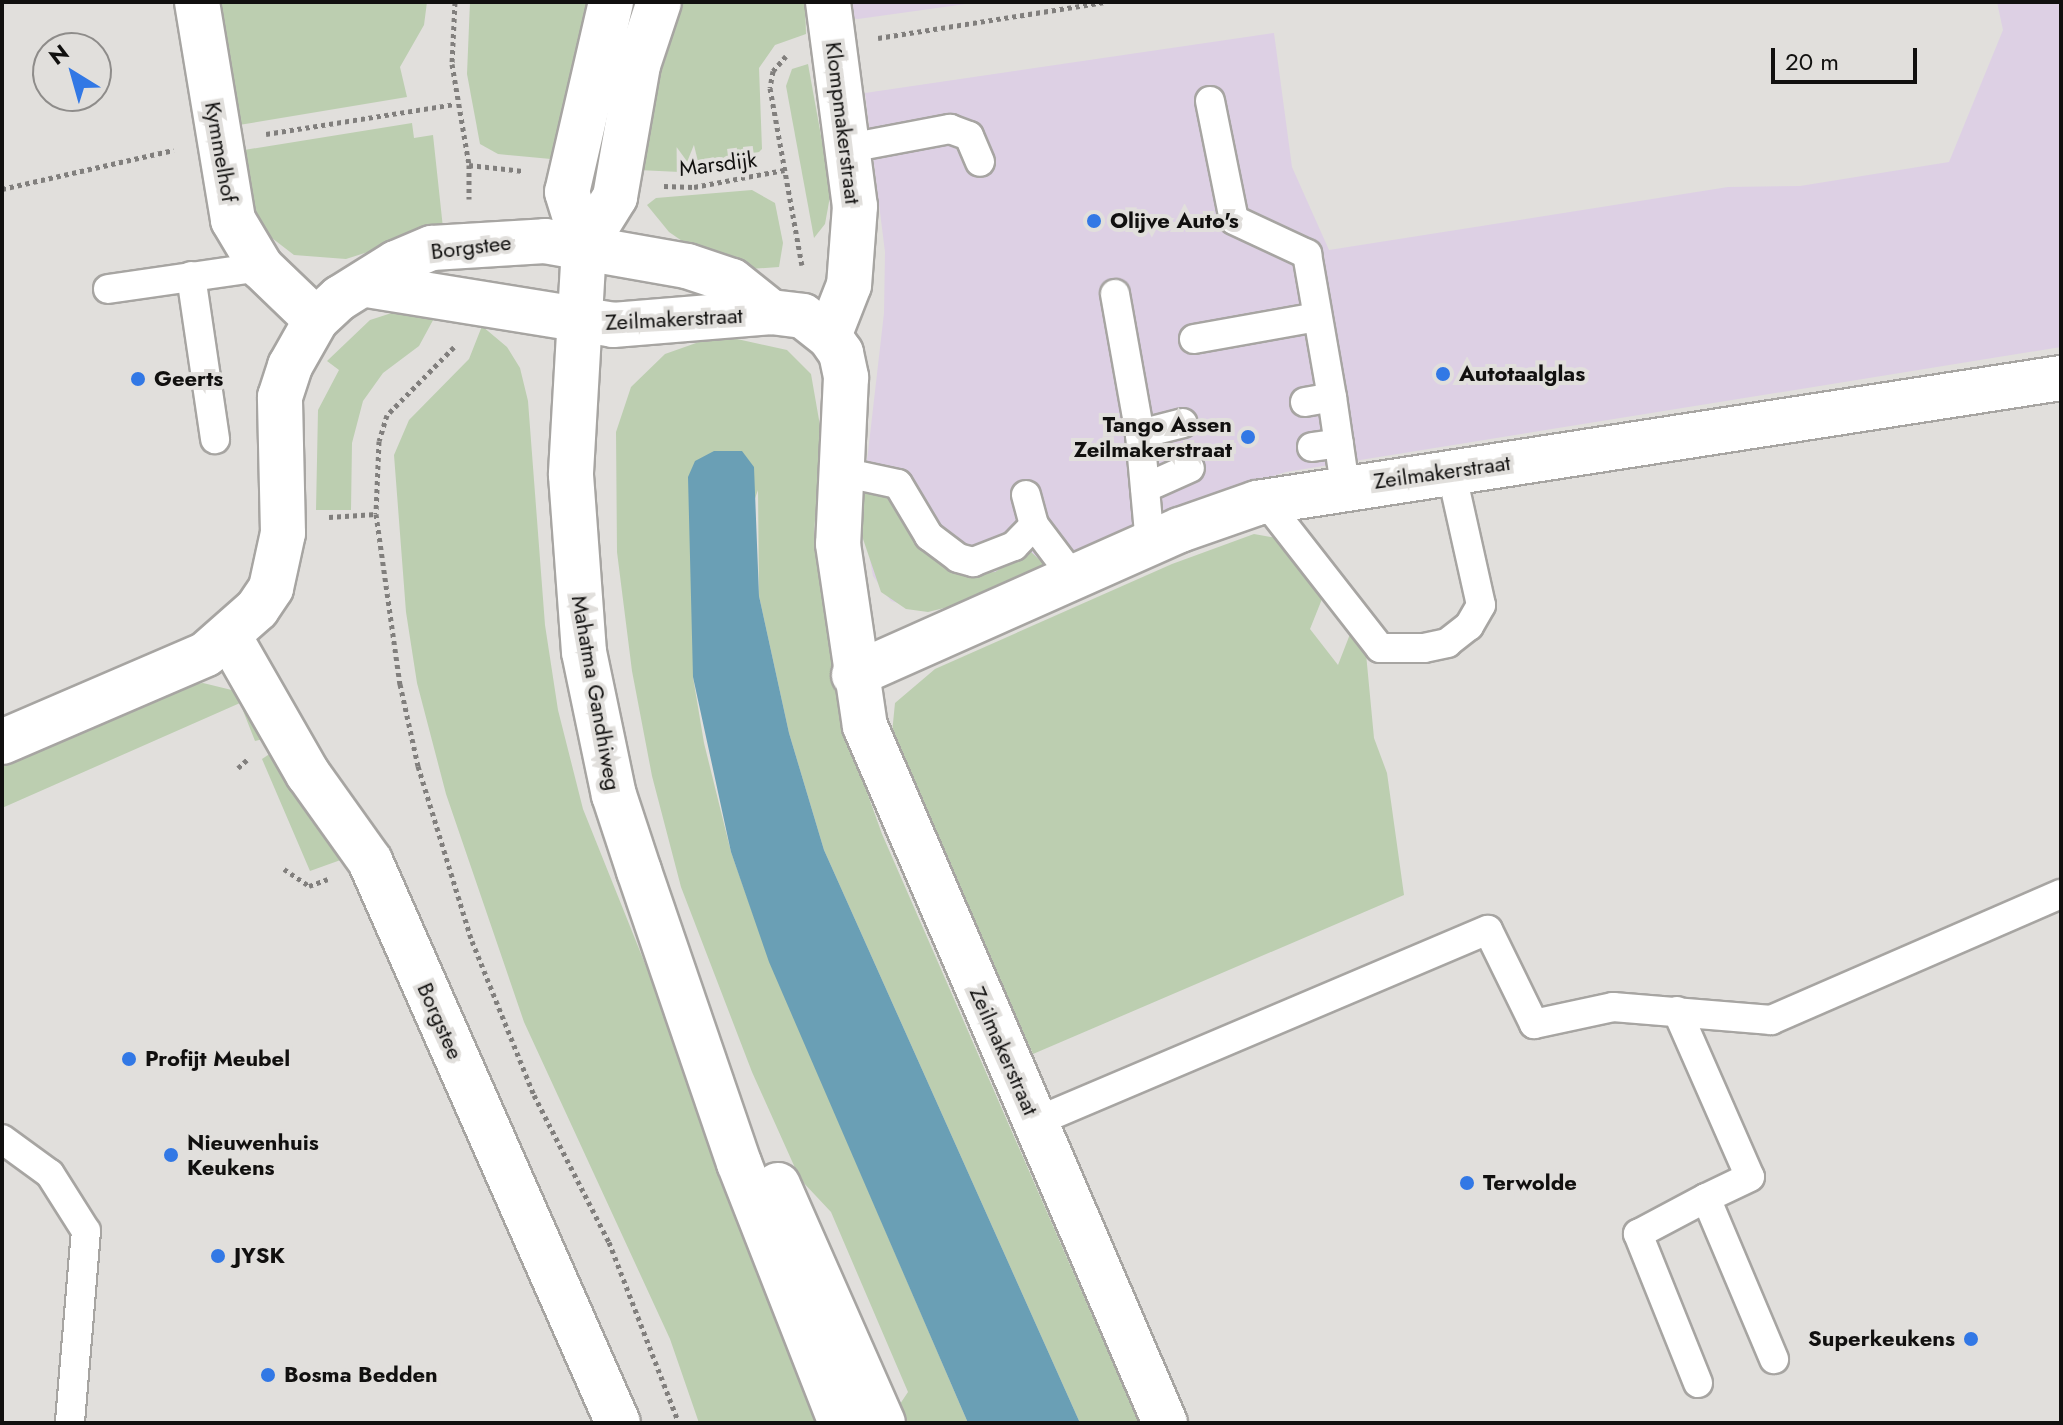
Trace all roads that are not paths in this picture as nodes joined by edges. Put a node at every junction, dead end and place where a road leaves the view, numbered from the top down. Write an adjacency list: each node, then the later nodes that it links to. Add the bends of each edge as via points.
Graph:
1 (197, 2): 9 (street, Kymmelhof, via 233,220)
2 (611, 2): 8 (street, Mahatma Gandhiweg, via 567,192)
3 (659, 2): 8 (street, Mahatma Gandhiweg, via 638,65 615,197)
4 (828, 2): 6 (street, Klompmakerstraat)
5 (1210, 101): 15 (lane, via 1234,220 1307,254)
6 (849, 148): 7 (lane, via 950,129 969,136); 18 (street, Klompmakerstraat, via 855,206 849,285)
7 (980, 162)
8 (584, 247): 11 (street, Borgstee, via 513,240 432,248 396,263); 14 (street, Zeilmakerstraat, via 687,266 732,281); 17 (street, Mahatma Gandhiweg)
9 (261, 267): 10 (lane); 16 (street, Kymmelhof)
10 (191, 276): 12 (lane); 23 (lane)
11 (367, 285): 16 (street, Borgstee, via 340,298); 17 (street, Borgstee)
12 (108, 289)
13 (1115, 294): 22 (lane)
14 (771, 312): 17 (street, Zeilmakerstraat, via 613,325); 18 (street, Zeilmakerstraat, via 803,316)
15 (1317, 317): 19 (lane); 27 (lane, via 1318,400 1325,445)
16 (316, 320): 34 (street, Borgstee, via 290,366 280,397 279,563 257,609)
17 (576, 322): 38 (street, Mahatma Gandhiweg, via 572,533 584,652 614,795)
18 (829, 336): 26 (street, Zeilmakerstraat, via 841,353 846,377)
19 (1194, 339)
20 (2061, 378): 25 (street, Zeilmakerstraat)
21 (1183, 423): 22 (lane)
22 (1140, 434): 28 (lane)
23 (215, 439)
24 (1190, 468): 28 (lane)
25 (1451, 471): 27 (street, Zeilmakerstraat); 30 (lane, via 1481,605 1469,626 1447,643 1424,648 1380,648)
26 (842, 472): 31 (lane, via 898,484 929,536 973,562 1014,546); 35 (street, Zeilmakerstraat, via 838,544)
27 (1345, 486): 30 (street, Zeilmakerstraat)
28 (1145, 488): 32 (lane)
29 (1026, 495): 31 (lane)
30 (1266, 502): 32 (street, Zeilmakerstraat)
31 (1034, 525): 33 (lane)
32 (1150, 544): 33 (street, Zeilmakerstraat)
33 (1074, 578): 35 (street, Zeilmakerstraat)
34 (230, 638): 36 (street, Borgstee, via 206,654); 46 (street, Borgstee, via 308,774 370,861)
35 (854, 675): 40 (street, Zeilmakerstraat, via 882,774)
36 (2, 742)
37 (2061, 894): 39 (lane, via 1771,1020)
38 (679, 986): 47 (street, Mahatma Gandhiweg, via 739,1163); 48 (street, Mahatma Gandhiweg, via 763,1152)
39 (1677, 1011): 40 (lane, via 1613,1007 1534,1024 1488,930); 42 (lane, via 1750,1177)
40 (1035, 1122): 49 (street, Zeilmakerstraat)
41 (2, 1139): 45 (lane, via 50,1174 86,1231)
42 (1706, 1198): 43 (lane); 44 (lane, via 1638,1234)
43 (1774, 1359)
44 (1698, 1383)
45 (70, 1423)
46 (618, 1423)
47 (841, 1423)
48 (883, 1423)
49 (1165, 1423)

